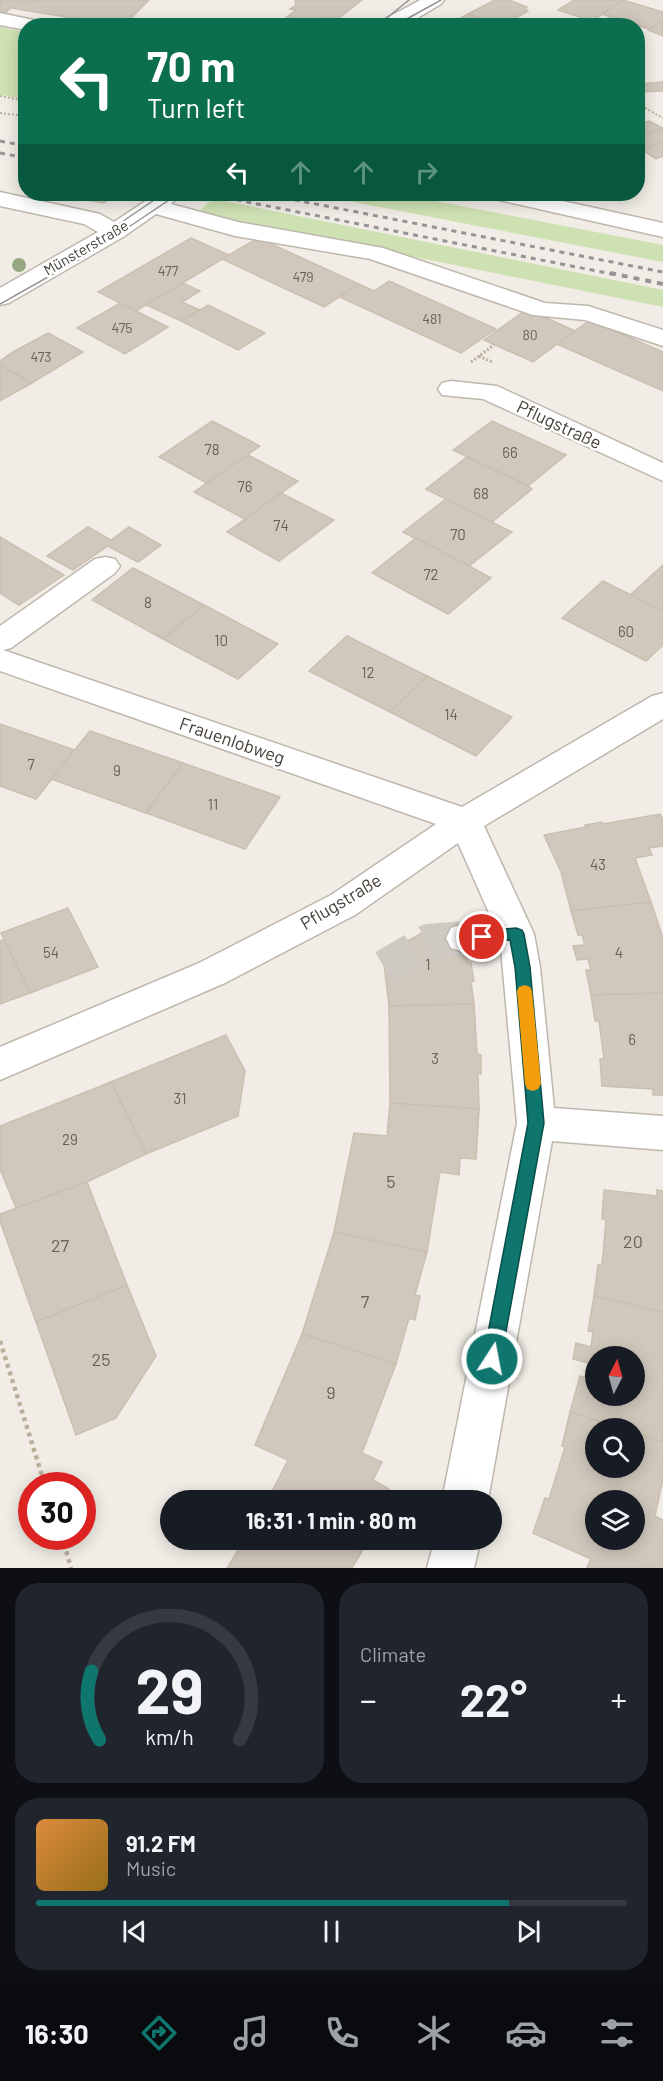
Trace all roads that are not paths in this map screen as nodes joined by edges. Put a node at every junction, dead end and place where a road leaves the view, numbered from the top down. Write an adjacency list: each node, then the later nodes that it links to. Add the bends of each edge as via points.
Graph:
1 (402, 0): 3 (street, via 389,11)
2 (434, 0): 4 (street)
3 (388, 18)
4 (405, 18)
5 (0, 19): 6 (street)
6 (18, 22)
7 (0, 199): 13 (street, via 92,219)
8 (161, 201): 13 (street, Münsterstraße)
9 (165, 201): 15 (street, via 235,229 375,254 542,310 588,313)
10 (538, 201): 11 (street, via 573,208)
11 (596, 204): 12 (street)
12 (663, 230)
13 (115, 232): 14 (street, Münsterstraße)
14 (0, 298)
15 (663, 338)
16 (451, 389): 17 (street, Pflugstraße, via 488,392)
17 (663, 473)
18 (105, 566): 19 (street)
19 (0, 641)
20 (0, 660): 22 (street, Frauenlobweg)
21 (663, 704): 22 (street, Pflugstraße)
22 (465, 821): 23 (street); 25 (street, Pflugstraße, via 343,905 212,973)
23 (515, 931): 24 (street); 26 (street, via 522,967)
24 (464, 938)
25 (0, 1064)
26 (536, 1123): 27 (street); 28 (street)
27 (663, 1133)
28 (467, 1490)

